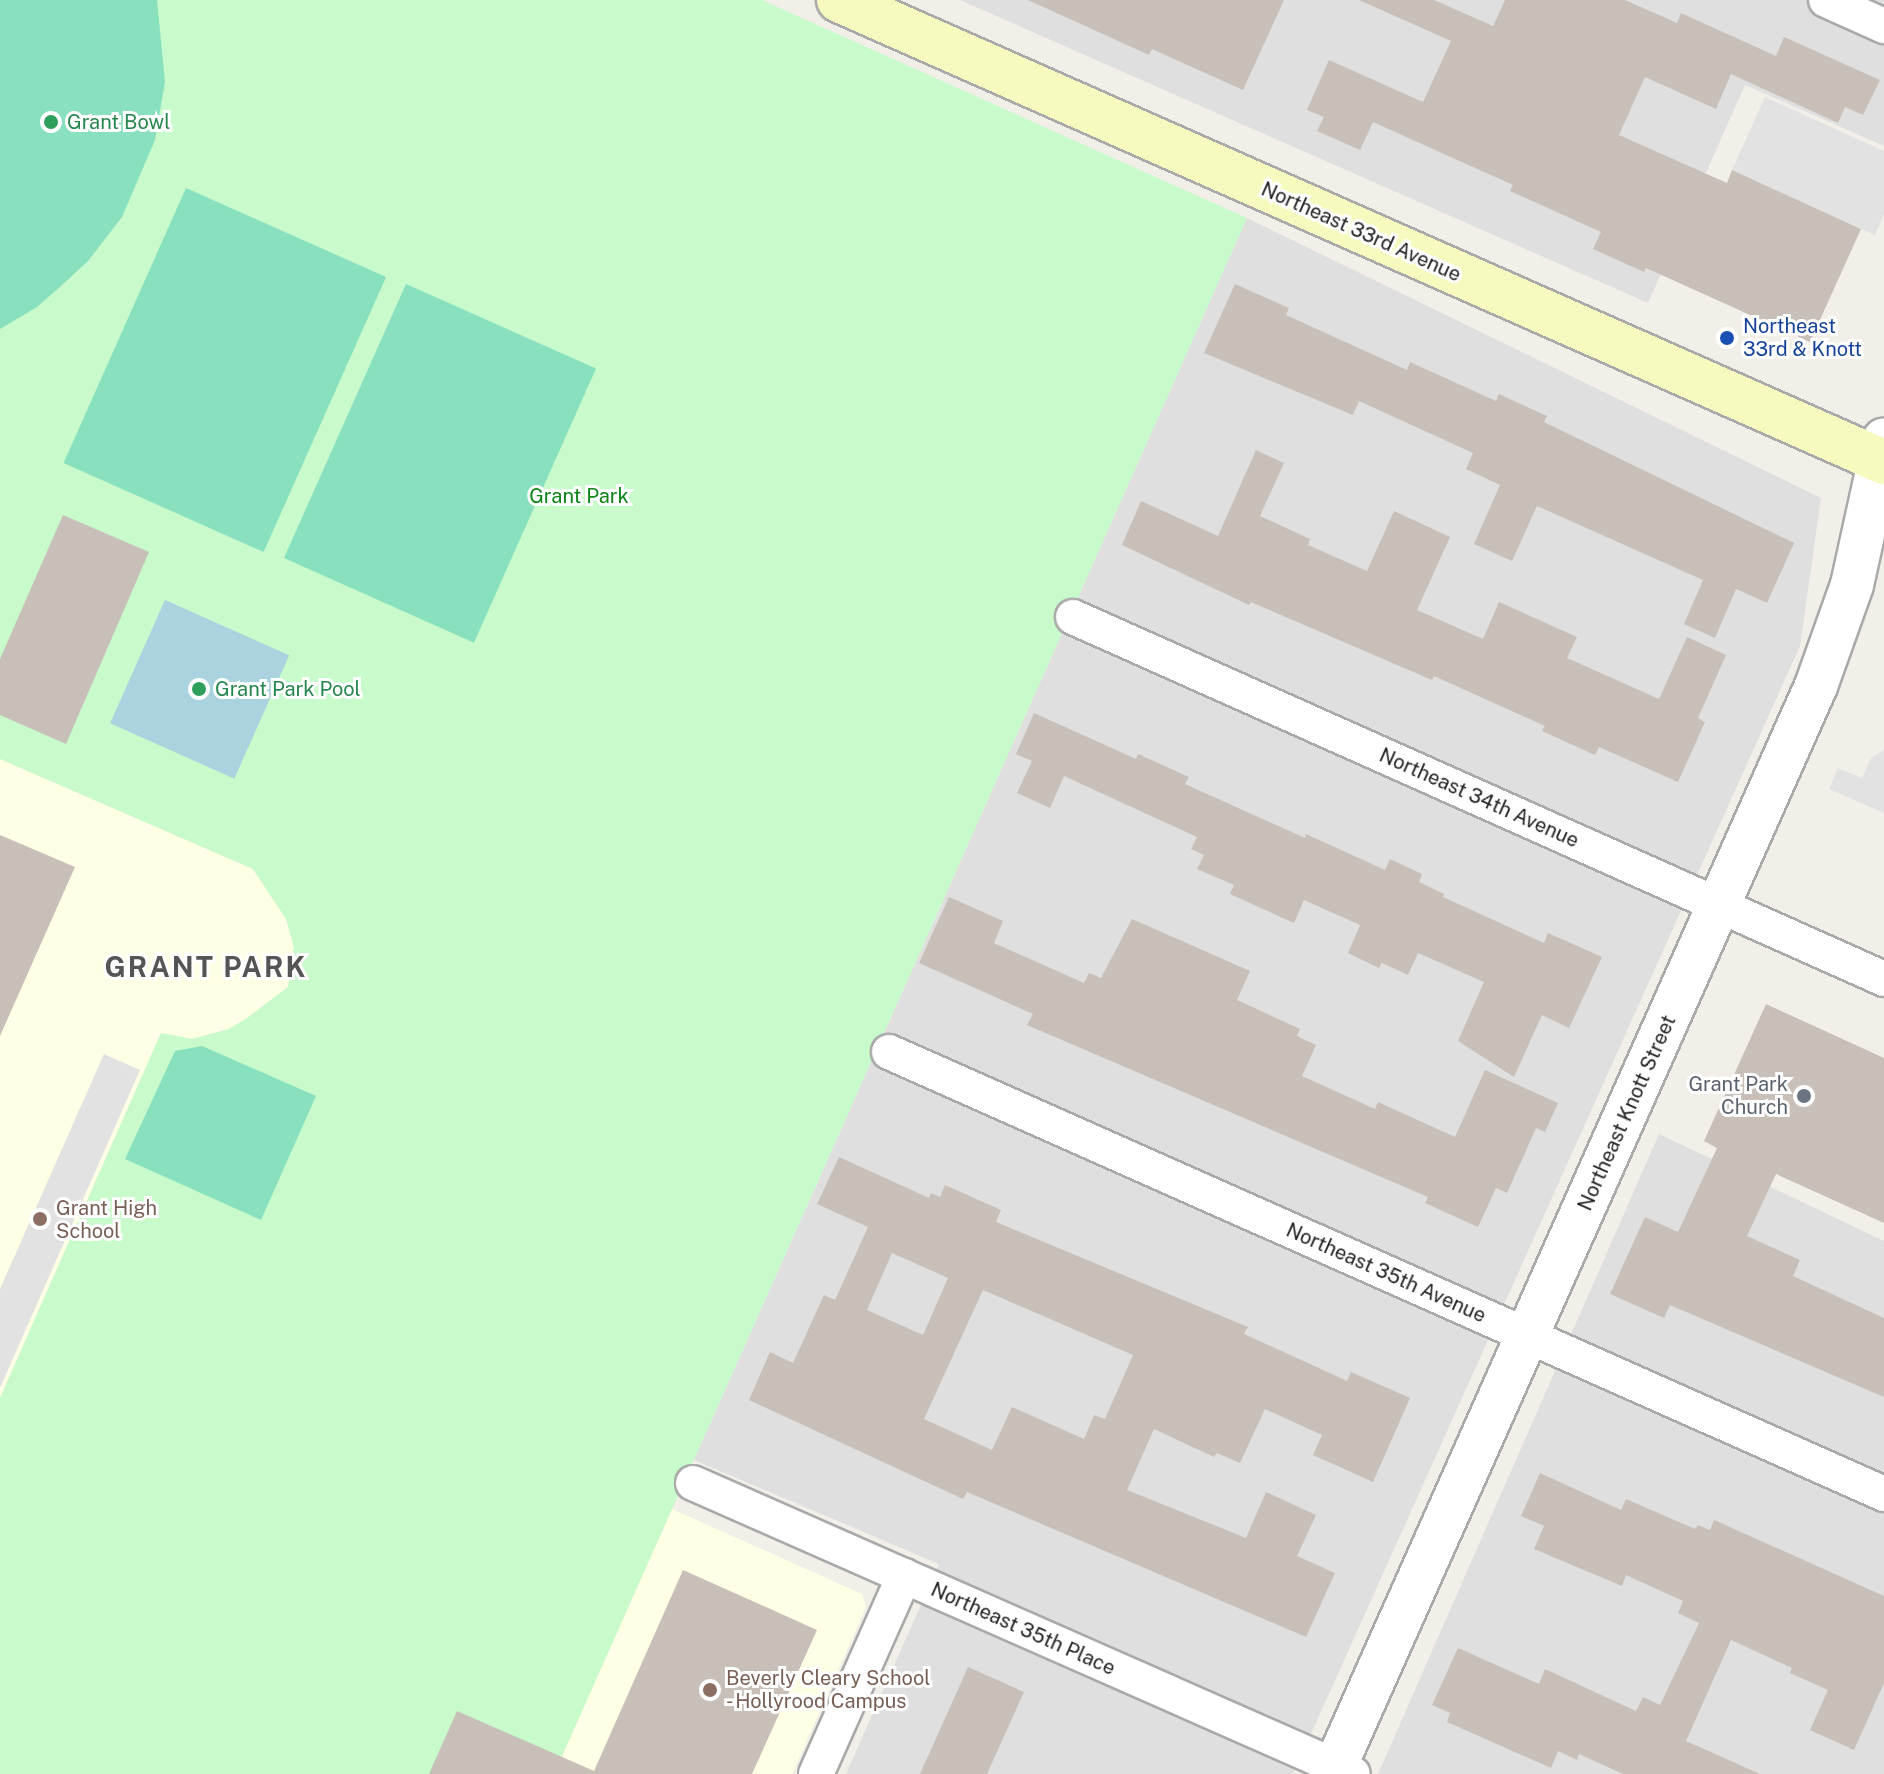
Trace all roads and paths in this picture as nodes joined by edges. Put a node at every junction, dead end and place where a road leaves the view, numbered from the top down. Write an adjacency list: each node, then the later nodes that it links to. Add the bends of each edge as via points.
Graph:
1 (839, 0): 4 (main road, Northeast 33rd Avenue)
2 (1826, 0): 3 (street)
3 (1884, 26)
4 (1883, 454): 6 (street, Northeast Knott Street, via 1839,628)
5 (1073, 617): 6 (street, Northeast 34th Avenue)
6 (1720, 906): 7 (street, Northeast 34th Avenue); 9 (street, Northeast Knott Street)
7 (1884, 979)
8 (889, 1052): 9 (street, Northeast 35th Avenue)
9 (1526, 1336): 11 (street, Northeast 35th Avenue); 13 (street, Northeast Knott Street)
10 (693, 1483): 12 (street, Northeast 35th Place)
11 (1884, 1494)
12 (904, 1576): 13 (street, Northeast 35th Place); 14 (street)
13 (1340, 1771)
14 (816, 1774)

